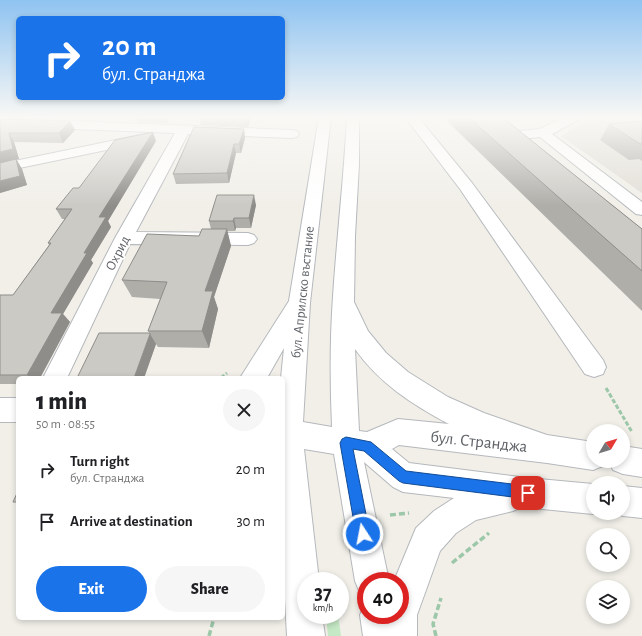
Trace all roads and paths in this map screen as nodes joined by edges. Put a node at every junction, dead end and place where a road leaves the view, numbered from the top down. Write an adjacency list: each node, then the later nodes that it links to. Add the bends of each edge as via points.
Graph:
1 (103, 147): 9 (street)
2 (174, 147): 11 (street, Охрид)
3 (321, 147): 14 (street, бул. Априлско въстание)
4 (352, 147): 13 (street)
5 (435, 147): 15 (street)
6 (523, 147): 8 (street)
7 (561, 147): 10 (street)
8 (534, 156)
9 (0, 168)
10 (642, 210)
11 (124, 238): 12 (street); 16 (street, Охрид)
12 (248, 239)
13 (343, 298): 22 (street, via 343,386); 23 (street, via 354,328 370,351 396,378 419,396 469,421)
14 (299, 303): 17 (street); 20 (street, бул. Априлско въстание)
15 (594, 367): 21 (path)
16 (56, 376)
17 (254, 376)
18 (0, 410): 19 (street)
19 (16, 410)
20 (286, 432): 22 (street); 40 (street, бул. Априлско въстание)
21 (634, 434)
22 (356, 444): 23 (street, бул. Странджа, via 398,432); 27 (street, via 403,477); 33 (street)
23 (547, 448): 24 (street, бул. Странджа)
24 (586, 455)
25 (630, 461): 26 (street)
26 (642, 463)
27 (528, 493): 28 (street); 34 (street, via 470,506 445,522 428,540)
28 (586, 498)
29 (630, 502): 30 (street)
30 (642, 503)
31 (494, 529): 32 (path, via 452,563)
32 (449, 571)
33 (371, 572)
34 (409, 588)
35 (442, 594): 43 (path, via 433,624)
36 (213, 620): 39 (path)
37 (380, 624): 41 (street)
38 (399, 624): 42 (street)
39 (209, 636)
40 (306, 636)
41 (382, 636)
42 (398, 636)
43 (436, 636)

